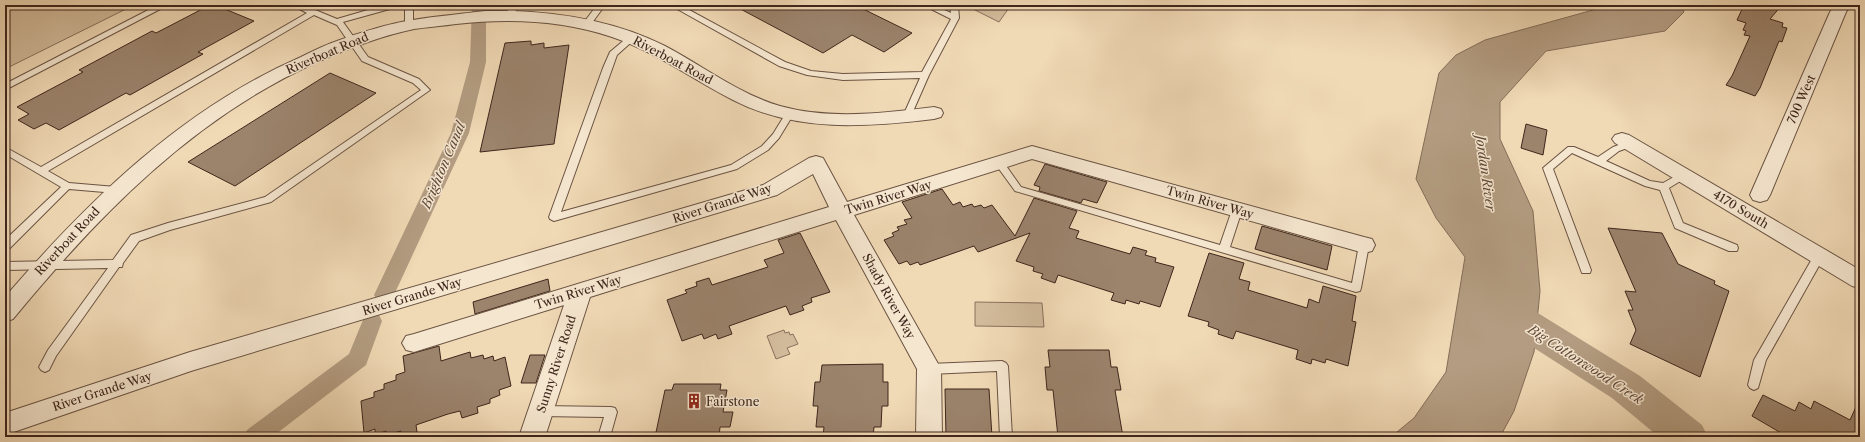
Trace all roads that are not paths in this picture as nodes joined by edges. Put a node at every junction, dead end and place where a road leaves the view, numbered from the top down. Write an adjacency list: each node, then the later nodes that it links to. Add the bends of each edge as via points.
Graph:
1 (164, 5): 19 (lane)
2 (296, 5): 10 (lane)
3 (394, 5): 13 (lane)
4 (409, 5): 14 (lane)
5 (601, 5): 15 (lane)
6 (674, 5): 18 (lane, via 782,64 810,73 843,77)
7 (927, 5): 12 (lane)
8 (954, 5): 12 (lane)
9 (1843, 5): 33 (street, 700 West)
10 (314, 12): 13 (lane); 28 (lane)
11 (506, 12): 14 (street, Riverboat Road); 15 (street, Riverboat Road)
12 (955, 18): 18 (lane)
13 (338, 21): 17 (lane)
14 (409, 25): 17 (street, Riverboat Road)
15 (586, 25): 16 (street, Riverboat Road)
16 (632, 38): 21 (street, Riverboat Road, via 663,52 754,103); 21 (lane, via 617,50 607,68 554,217 734,167 765,148)
17 (352, 40): 32 (street, Riverboat Road, via 301,62 230,103 178,139); 41 (lane, via 365,59 416,81 426,90 268,200 135,238)
18 (925, 75): 22 (lane)
19 (5, 87)
20 (934, 113): 22 (street, Riverboat Road)
21 (789, 115): 22 (street, Riverboat Road, via 843,121)
22 (907, 116)
23 (1626, 142): 25 (lane); 29 (street, 4170 South)
24 (5, 150): 28 (lane)
25 (1599, 161): 31 (lane, via 1648,184); 44 (lane, via 1571,149 1548,168)
26 (999, 162): 34 (street, Twin River Way, via 1032,152); 35 (street, Twin River Way); 39 (lane, via 1018,189)
27 (816, 163): 35 (street, Shady River Way); 53 (street, River Grande Way, via 770,190 190,362)
28 (41, 171): 30 (lane)
29 (1684, 175): 31 (lane); 40 (street, 4170 South)
30 (67, 186): 32 (lane); 37 (lane)
31 (1664, 187): 38 (lane, via 1679,225)
32 (116, 190): 42 (street, Riverboat Road)
33 (1760, 195)
34 (1237, 210): 36 (street, Twin River Way); 39 (lane)
35 (842, 212): 46 (street, Twin River Way); 50 (street, Shady River Way)
36 (1364, 245): 39 (lane, via 1356,288)
37 (5, 246)
38 (1733, 248)
39 (1224, 249)
40 (1820, 255): 45 (street, 4170 South); 51 (lane, via 1760,360)
41 (118, 264): 42 (lane); 49 (lane, via 52,353)
42 (44, 265): 43 (lane); 47 (street, Riverboat Road)
43 (5, 266)
44 (1586, 270)
45 (1860, 280)
46 (580, 292): 48 (street, Twin River Way); 52 (street, Sunny River Road)
47 (6, 311)
48 (414, 343)
49 (45, 367)
50 (929, 369): 56 (street, Shady River Way); 57 (lane, via 1002,366)
51 (1754, 385)
52 (540, 411): 54 (street, Sunny River Road); 55 (lane, via 611,412)
53 (5, 424)
54 (532, 437)
55 (604, 437)
56 (929, 437)
57 (1006, 437)

